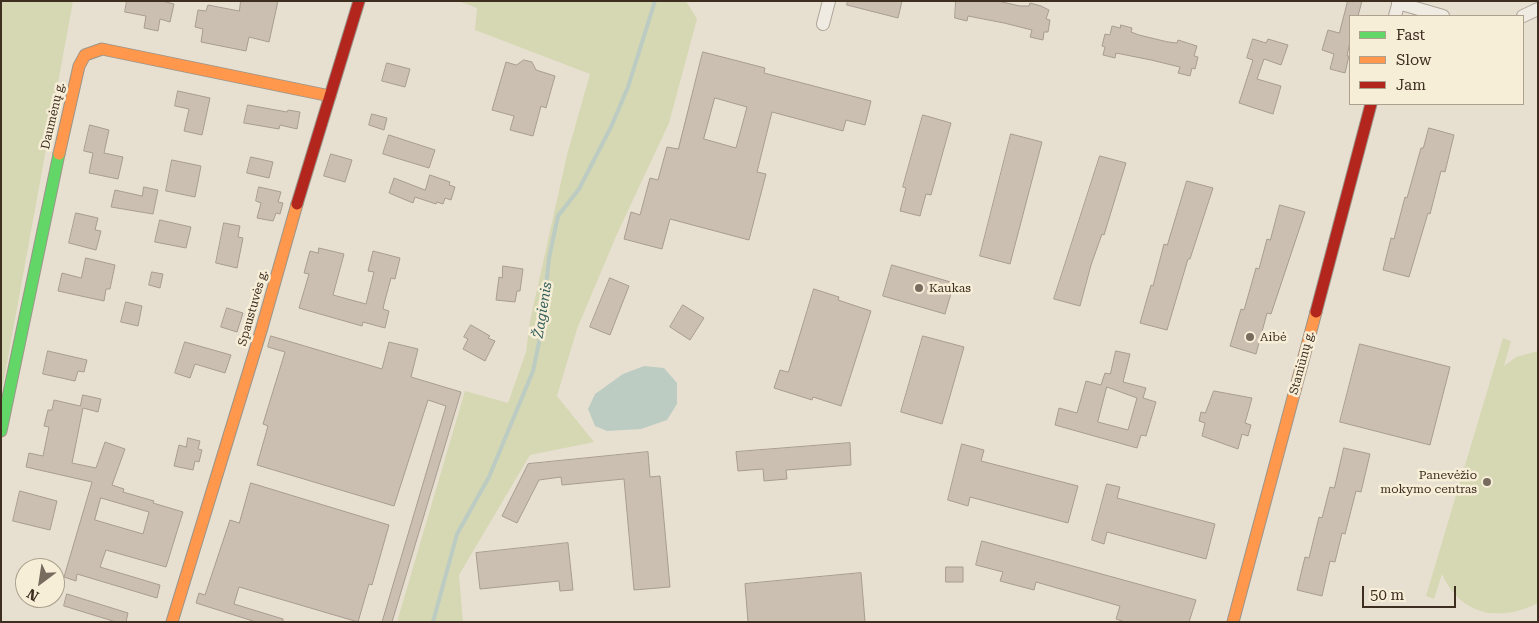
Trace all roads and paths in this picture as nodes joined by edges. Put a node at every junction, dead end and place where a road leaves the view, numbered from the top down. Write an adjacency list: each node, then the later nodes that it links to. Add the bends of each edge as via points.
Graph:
1 (359, 1): 9 (street, Spaustuvės g.)
2 (829, 1): 8 (street)
3 (1398, 2): 5 (street); 6 (street)
4 (1538, 9): 7 (street)
5 (1395, 15)
6 (1440, 15)
7 (1524, 16)
8 (823, 24)
9 (330, 96): 11 (street, Daumėnų g., via 102,49 85,55 79,66 58,157); 12 (street, Spaustuvės g.)
10 (1371, 105): 13 (street, Staniūnų g.)
11 (1, 431)
12 (172, 622)
13 (1232, 622)

